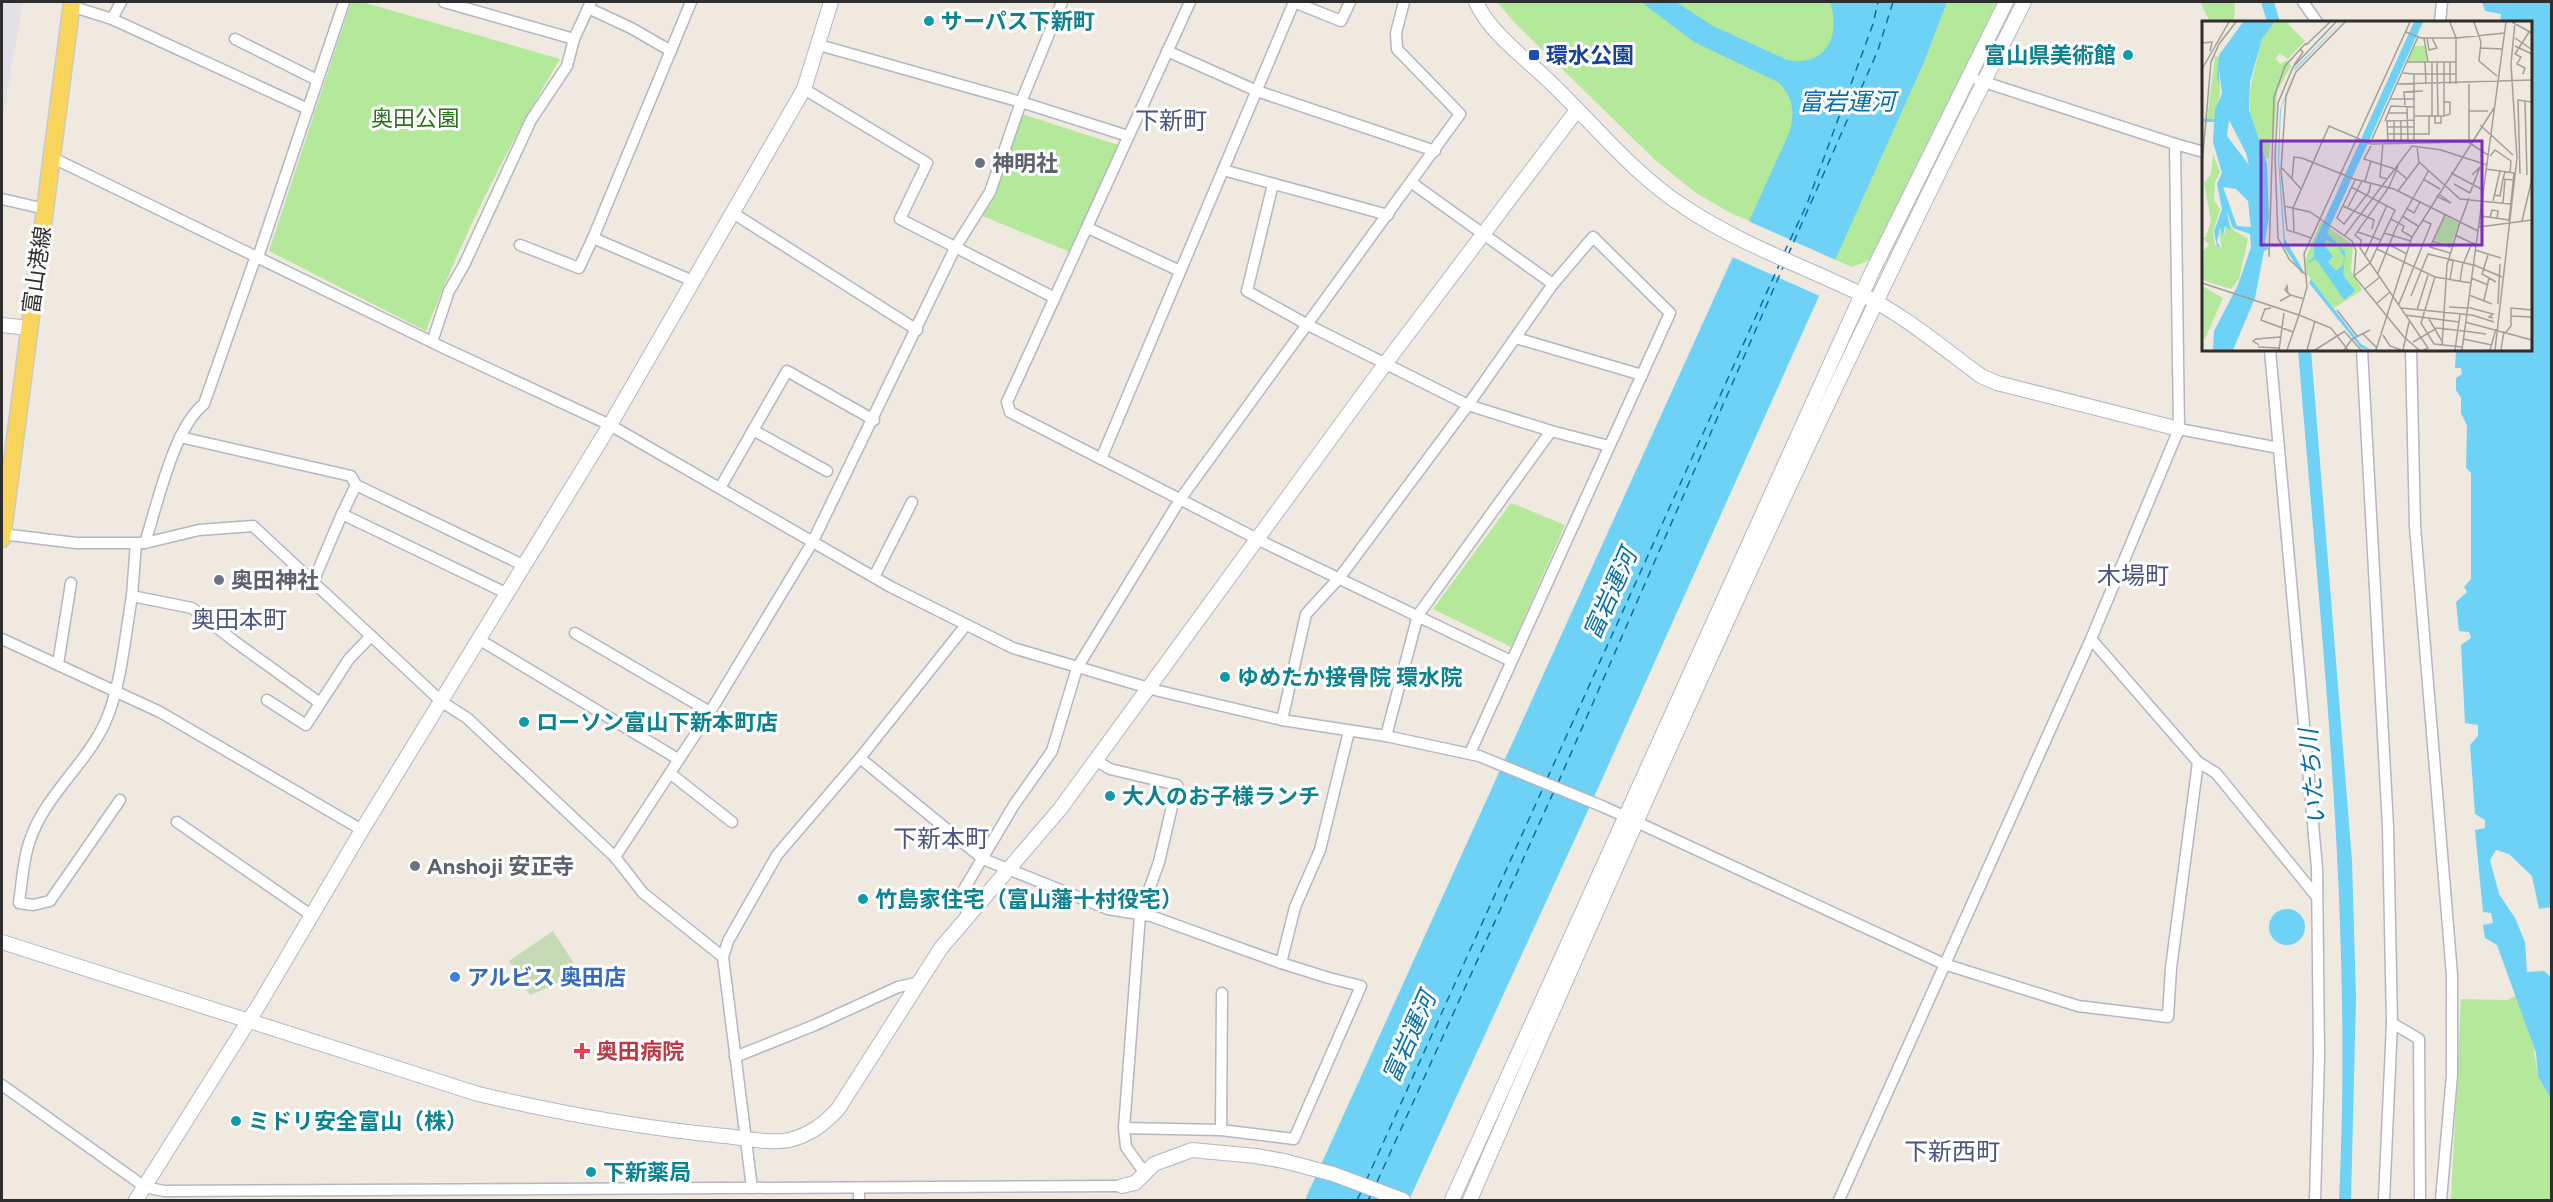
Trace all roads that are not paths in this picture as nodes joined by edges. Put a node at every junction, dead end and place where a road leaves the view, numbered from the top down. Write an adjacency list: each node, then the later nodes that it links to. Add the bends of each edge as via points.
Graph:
1 (121, 2): 17 (street)
2 (344, 2): 27 (street)
3 (444, 2): 22 (street)
4 (691, 2): 24 (street)
5 (831, 2): 23 (street)
6 (1061, 2): 31 (street)
7 (1190, 2): 25 (street)
8 (1350, 2): 30 (street, via 1341,21 1294,2)
9 (1476, 2): 33 (street, via 1503,39)
10 (2006, 2): 26 (street)
11 (2024, 2): 28 (street)
12 (1400, 3): 36 (street, via 1396,49 1460,114)
13 (2303, 3): 18 (street); 19 (street)
14 (72, 4): 17 (street); 38 (main road, 富山港線)
15 (2442, 4): 20 (street)
16 (589, 5): 22 (street); 24 (street)
17 (112, 19): 32 (street)
18 (2305, 21)
19 (2316, 21)
20 (2440, 21)
21 (235, 39): 27 (street)
22 (574, 39): 63 (street, via 567,66 531,120 449,291)
23 (819, 45): 29 (street); 31 (street)
24 (670, 51): 48 (street)
25 (1167, 51): 30 (street); 34 (street)
26 (1970, 76): 28 (street); 55 (street)
27 (317, 80): 32 (street)
28 (1983, 83): 35 (street); 57 (street)
29 (804, 89): 44 (street); 50 (street, via 927,163 900,219)
30 (1257, 90): 36 (street); 39 (street)
31 (1021, 102): 34 (street); 50 (street, via 990,192)
32 (308, 109): 51 (street)
33 (1577, 110): 47 (street); 55 (street, via 1669,197 1720,229)
34 (1128, 136): 46 (street)
35 (2175, 144): 37 (street); 73 (street)
36 (1435, 151): 40 (street)
37 (2202, 151)
38 (51, 157): 43 (main road, 富山港線); 51 (street)
39 (1223, 170): 41 (street); 52 (street)
40 (1412, 183): 45 (street); 47 (street)
41 (1273, 184): 45 (street); 59 (street, via 1247,291)
42 (2, 199): 43 (street)
43 (45, 209): 60 (main road, 富山港線)
44 (733, 213): 53 (street); 61 (street)
45 (1388, 214): 59 (street)
46 (1088, 228): 52 (street); 56 (street)
47 (1483, 232): 54 (street); 67 (street)
48 (593, 238): 49 (street, via 579,268); 53 (street)
49 (520, 245)
50 (955, 248): 56 (street); 61 (street)
51 (257, 257): 63 (street); 75 (street, via 204,404 193,412)
52 (1180, 271): 78 (street)
53 (693, 281): 71 (street)
54 (1553, 284): 62 (street); 68 (street, via 1593,237 1670,313)
55 (1862, 294): 57 (street); 123 (street)
56 (1055, 298): 78 (street, via 1007,402 1010,412)
57 (1876, 302): 73 (street, via 1981,376 1997,383); 123 (street)
58 (2, 325): 60 (street)
59 (1308, 325): 67 (street); 82 (street)
60 (29, 328): 85 (main road, 富山港線)
61 (917, 330): 70 (street)
62 (1516, 338): 68 (street); 69 (street)
63 (432, 342): 71 (street)
64 (2270, 351): 77 (street)
65 (2362, 351): 141 (street, via 2388,827)
66 (2411, 351): 170 (street, via 2415,526 2452,975 2452,1075)
67 (1385, 364): 69 (street); 87 (street)
68 (1642, 375): 76 (street)
69 (1468, 405): 74 (street); 92 (street)
70 (873, 420): 72 (street, via 787,371); 89 (street)
71 (610, 426): 81 (street); 90 (street)
72 (753, 429): 79 (street); 81 (street)
73 (2180, 429): 77 (street); 102 (street)
74 (1551, 431): 76 (street); 97 (street)
75 (180, 437): 80 (street, via 351,476); 88 (street)
76 (1609, 446): 104 (street)
77 (2279, 448): 130 (street)
78 (1101, 459): 82 (street)
79 (827, 471)
80 (356, 485): 84 (street); 90 (street)
81 (720, 488): 89 (street)
82 (1182, 498): 87 (street); 106 (street)
83 (912, 502): 91 (street)
84 (342, 514): 93 (street); 95 (street)
85 (2, 534): 86 (main road, 富山港線); 88 (street, via 76,543)
86 (2, 538)
87 (1258, 538): 92 (street); 107 (street)
88 (141, 543): 93 (street, via 199,530 253,526); 96 (street)
89 (812, 543): 91 (street); 112 (street)
90 (525, 566): 95 (street)
91 (873, 577): 98 (street)
92 (1340, 577): 97 (street); 113 (street, via 1306,614)
93 (313, 582): 100 (street)
94 (71, 583): 105 (street)
95 (508, 594): 103 (street)
96 (132, 596): 108 (street); 111 (street, via 192,608)
97 (1418, 615): 104 (street); 115 (street)
98 (966, 625): 106 (street, via 1013,648); 117 (street)
99 (575, 633): 112 (street)
100 (371, 636): 110 (street); 111 (street, via 349,659)
101 (2, 639): 105 (street)
102 (2091, 639): 120 (street); 137 (street)
103 (480, 640): 110 (street); 118 (street)
104 (1511, 661): 116 (street)
105 (58, 664): 108 (street)
106 (1077, 668): 107 (street); 128 (street, via 1052,751)
107 (1148, 688): 113 (street); 119 (street)
108 (115, 691): 122 (street, via 105,723 52,799 30,840 19,903 50,901); 126 (street, via 160,712)
109 (267, 700): 111 (street, via 306,725)
110 (442, 702): 126 (street); 127 (street, via 467,718)
111 (320, 703)
112 (710, 712): 118 (street)
113 (1282, 720): 114 (street)
114 (1349, 731): 115 (street); 136 (street, via 1320,850 1295,906)
115 (1386, 736): 116 (street)
116 (1470, 753): 123 (street)
117 (860, 758): 128 (street); 135 (street, via 777,855 728,941)
118 (678, 759): 121 (street)
119 (1095, 760): 129 (street, via 1060,809); 133 (street, via 1110,769 1177,785 1159,862)
120 (2198, 762): 130 (street, via 2216,773); 137 (street, via 2168,1017 2078,1006)
121 (670, 774): 125 (street); 127 (street)
122 (120, 800)
123 (1630, 819): 137 (street); 164 (street); 165 (street, via 1596,909)
124 (177, 822): 131 (street)
125 (732, 822)
126 (362, 830): 131 (street)
127 (615, 857): 135 (street, via 643,893)
128 (983, 859): 129 (street); 132 (street, via 960,896)
129 (1007, 870): 132 (street); 133 (street, via 1108,909)
130 (2318, 897): 167 (street)
131 (311, 915): 140 (street)
132 (968, 915): 138 (street)
133 (1140, 915): 136 (street); 144 (street)
134 (2, 942): 140 (street)
135 (723, 957): 142 (street)
136 (1281, 963): 145 (street, via 1361,986 1294,1138)
137 (1944, 964): 166 (street)
138 (920, 982): 142 (street, via 897,987); 146 (street, via 838,1109 826,1121 806,1135 786,1140)
139 (1222, 993): 145 (street)
140 (247, 1022): 146 (street, via 478,1094 638,1125); 155 (street)
141 (2392, 1023): 168 (street); 169 (street, via 2419,1039)
142 (735, 1057): 146 (street)
143 (2, 1085): 155 (street)
144 (1124, 1128): 145 (street); 147 (street, via 1125,1147)
145 (1221, 1130)
146 (746, 1138): 150 (street)
147 (1144, 1172): 148 (street, via 1135,1182); 163 (street, via 1154,1164 1192,1150 1256,1156 1333,1174)
148 (1122, 1186): 153 (street)
149 (1014, 1187): 153 (street); 154 (street); 161 (street)
150 (752, 1188): 151 (street); 156 (street)
151 (781, 1188): 152 (street); 158 (street)
152 (859, 1188): 154 (street); 159 (street)
153 (1088, 1188): 162 (street)
154 (936, 1189): 160 (street)
155 (145, 1194): 156 (street, via 187,1191); 157 (street)
156 (645, 1195)
157 (136, 1200)
158 (782, 1200)
159 (859, 1200)
160 (937, 1200)
161 (1014, 1200)
162 (1089, 1200)
163 (1403, 1200)
164 (1452, 1200)
165 (1470, 1200)
166 (1839, 1200)
167 (2315, 1200)
168 (2384, 1200)
169 (2420, 1200)
170 (2441, 1200)

